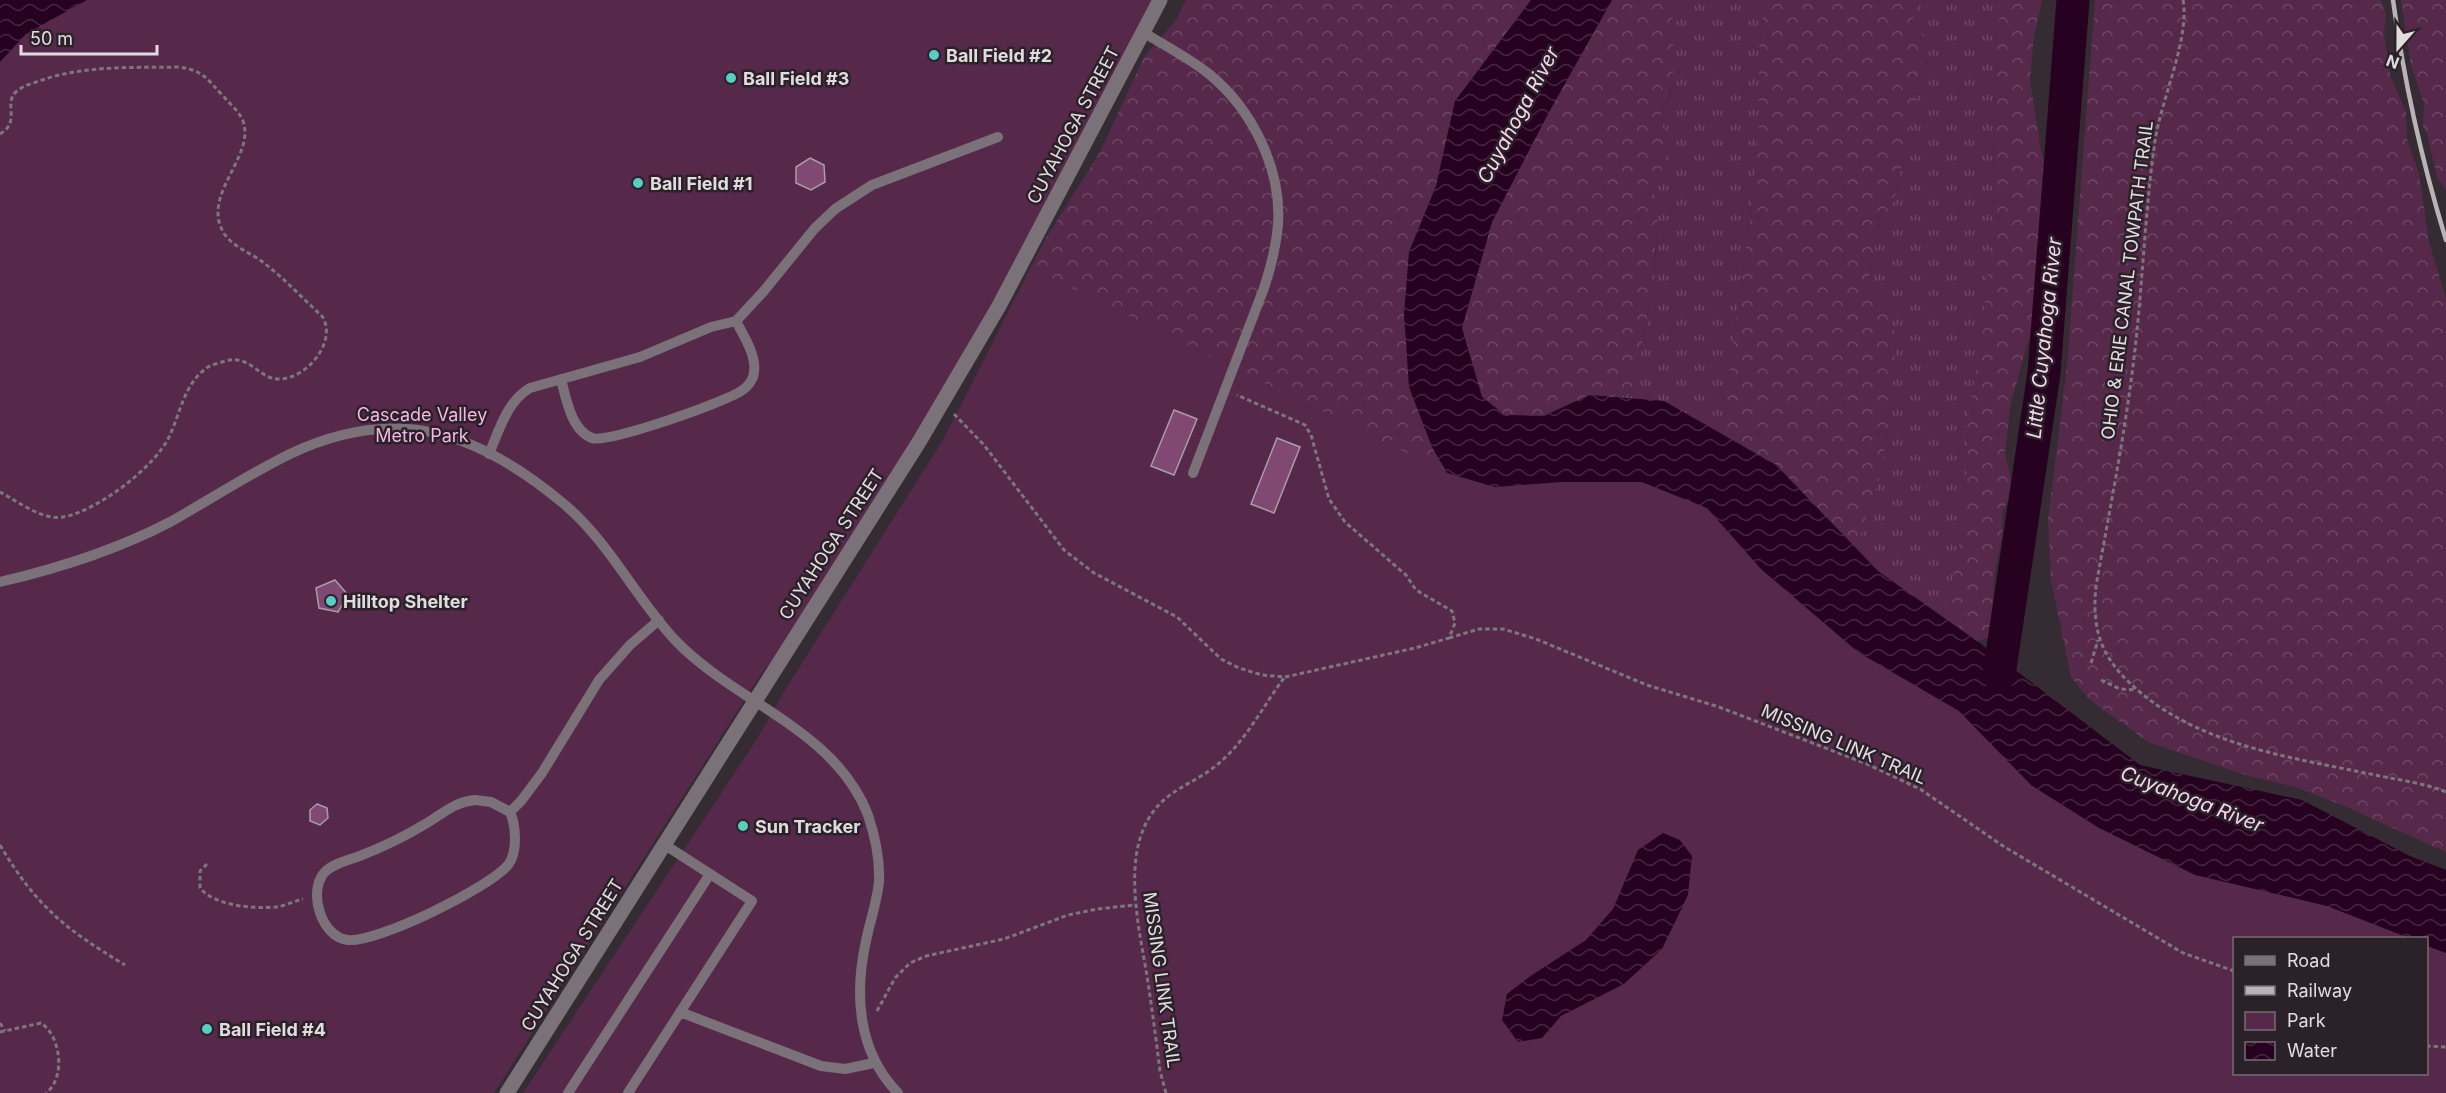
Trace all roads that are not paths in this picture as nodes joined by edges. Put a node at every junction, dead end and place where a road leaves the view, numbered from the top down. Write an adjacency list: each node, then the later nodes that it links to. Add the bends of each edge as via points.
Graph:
1 (1160, 0): 2 (street, CUYAHOGA STREET)
2 (1143, 32): 7 (lane, via 1196,64 1233,96 1259,138 1278,200 1273,259); 10 (street, CUYAHOGA STREET, via 999,306 881,504)
3 (998, 137): 4 (lane, via 872,185 835,209)
4 (736, 321): 5 (lane, via 711,327 640,357); 5 (lane, via 752,354 754,368 748,384 708,406 637,430 602,440 591,438 575,421)
5 (561, 379): 6 (lane, via 519,394)
6 (489, 454): 8 (lane, via 436,432 413,428 389,427 345,434 292,453 119,546); 9 (lane, via 566,506 617,562)
7 (1193, 473)
8 (0, 582)
9 (658, 620): 10 (lane, via 694,657); 11 (lane, via 599,680 542,773)
10 (755, 702): 12 (street, CUYAHOGA STREET); 15 (lane, via 807,737 835,762 856,790 868,815 877,846 879,881 859,995)
11 (510, 812): 11 (lane, via 491,802 454,804 398,839 330,868 320,881 317,897 326,925 340,938 363,938 404,925 478,887 509,863 514,845)
12 (665, 845): 13 (lane); 16 (street, CUYAHOGA STREET)
13 (711, 874): 14 (lane, via 752,901); 17 (lane)
14 (680, 1012): 15 (lane, via 821,1066 845,1069); 18 (lane)
15 (874, 1063): 19 (lane)
16 (507, 1093)
17 (568, 1093)
18 (628, 1093)
19 (898, 1093)

